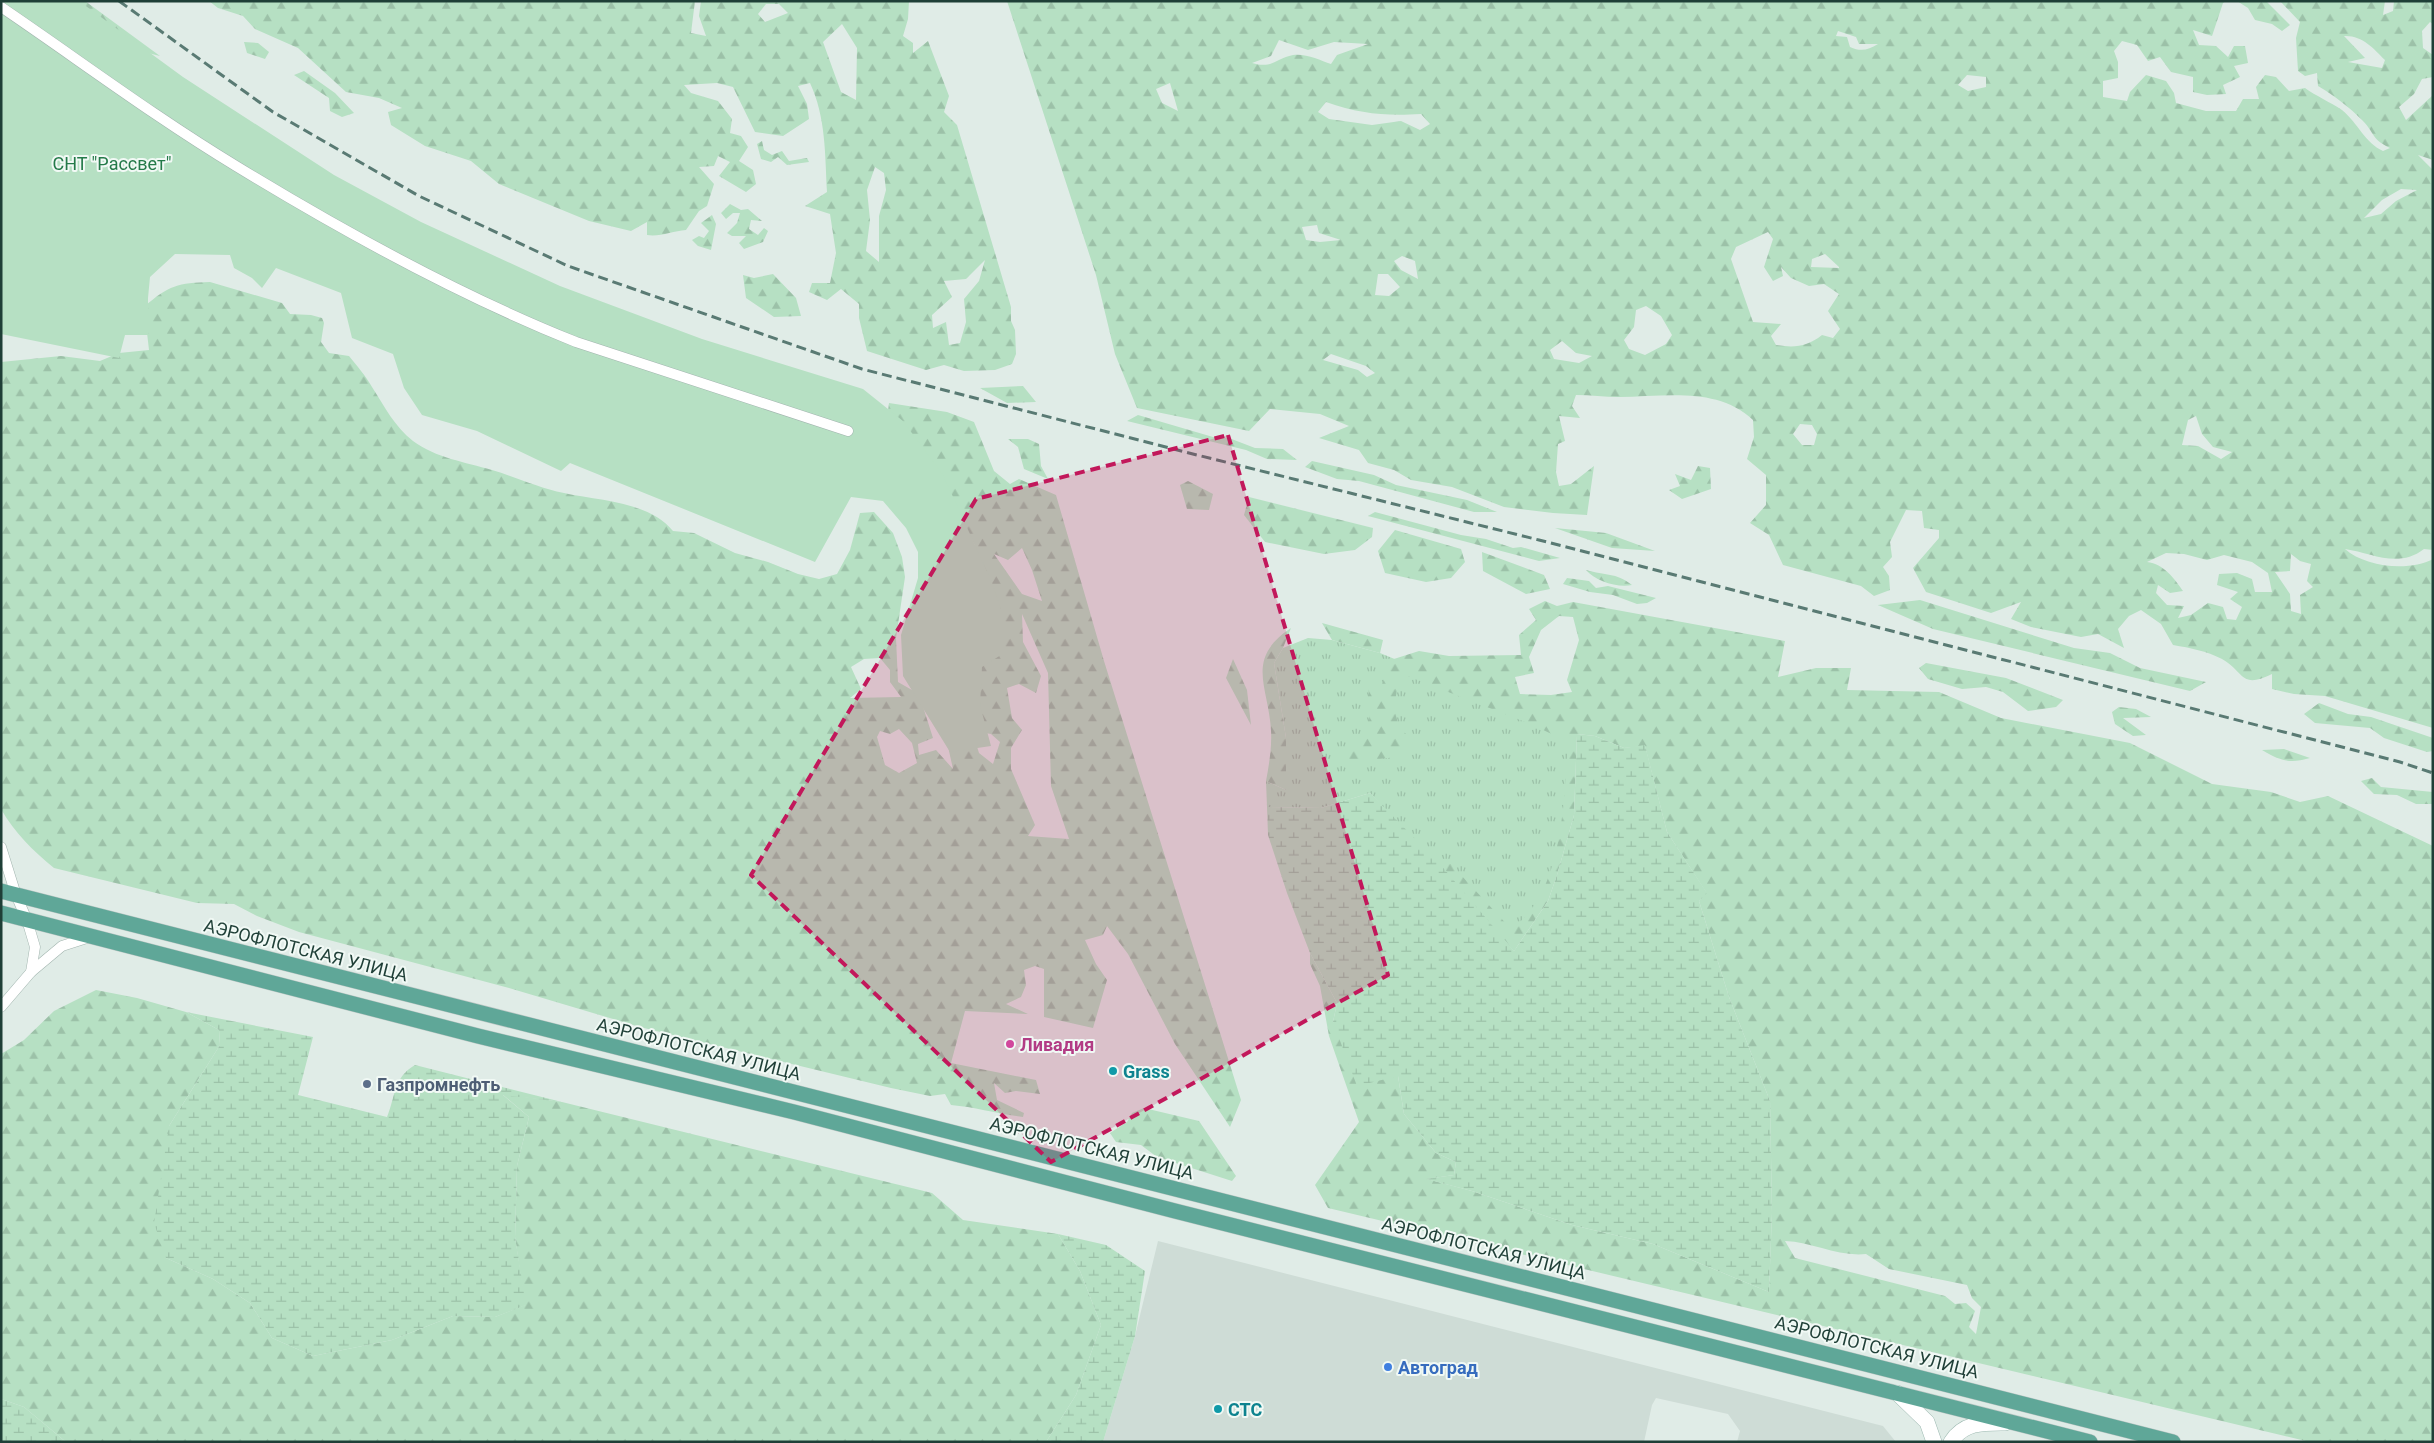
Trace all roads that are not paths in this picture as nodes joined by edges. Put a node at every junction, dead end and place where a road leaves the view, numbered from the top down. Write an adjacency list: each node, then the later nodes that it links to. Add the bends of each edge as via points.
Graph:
1 (1, 7): 2 (street, via 235,166 360,238 447,283 576,342)
2 (848, 431)
3 (1, 846): 4 (street)
4 (9, 893): 6 (street); 15 (main road, АЭРОФЛОТСКАЯ УЛИЦА)
5 (1, 913): 6 (main road)
6 (27, 920): 7 (main road); 8 (street, via 35,947)
7 (90, 937): 8 (street, via 62,946); 10 (main road, via 794,1112)
8 (31, 972): 9 (street)
9 (1, 1007)
10 (1897, 1393): 11 (main road); 12 (street, via 1927,1422)
11 (2017, 1423): 13 (street, via 1976,1424 1962,1430); 14 (main road)
12 (1934, 1442)
13 (1951, 1442)
14 (2090, 1442)
15 (2173, 1442)

